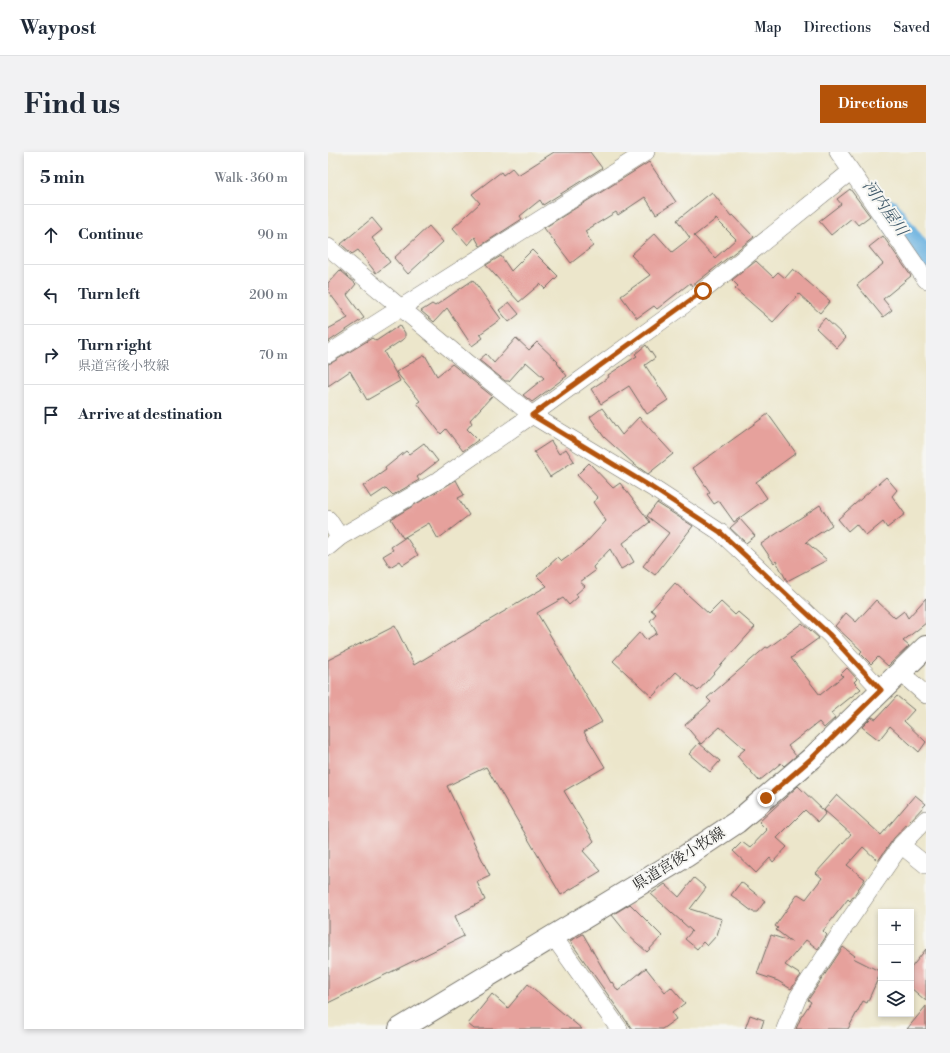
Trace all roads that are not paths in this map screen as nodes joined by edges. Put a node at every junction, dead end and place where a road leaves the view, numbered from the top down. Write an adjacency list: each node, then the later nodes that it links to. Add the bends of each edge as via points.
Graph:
1 (646, 152): 6 (street)
2 (838, 152): 3 (street)
3 (850, 172): 5 (street); 8 (street, via 703,291)
4 (328, 247): 6 (street)
5 (926, 280)
6 (401, 308): 7 (street); 8 (street)
7 (328, 354)
8 (532, 415): 10 (street, via 439,480); 13 (street, via 720,532 829,634)
9 (328, 519): 10 (street)
10 (334, 542)
11 (926, 647): 12 (main road, 県道宮後小牧線)
12 (900, 672): 13 (main road, 県道宮後小牧線); 14 (street)
13 (881, 690): 18 (main road, 県道宮後小牧線, via 800,768 737,822 686,856)
14 (926, 695)
15 (926, 819): 16 (street)
16 (901, 845): 17 (street); 21 (street, via 798,997)
17 (926, 865)
18 (553, 936): 19 (main road, 県道宮後小牧線); 20 (street)
19 (400, 1029)
20 (619, 1029)
21 (785, 1029)

